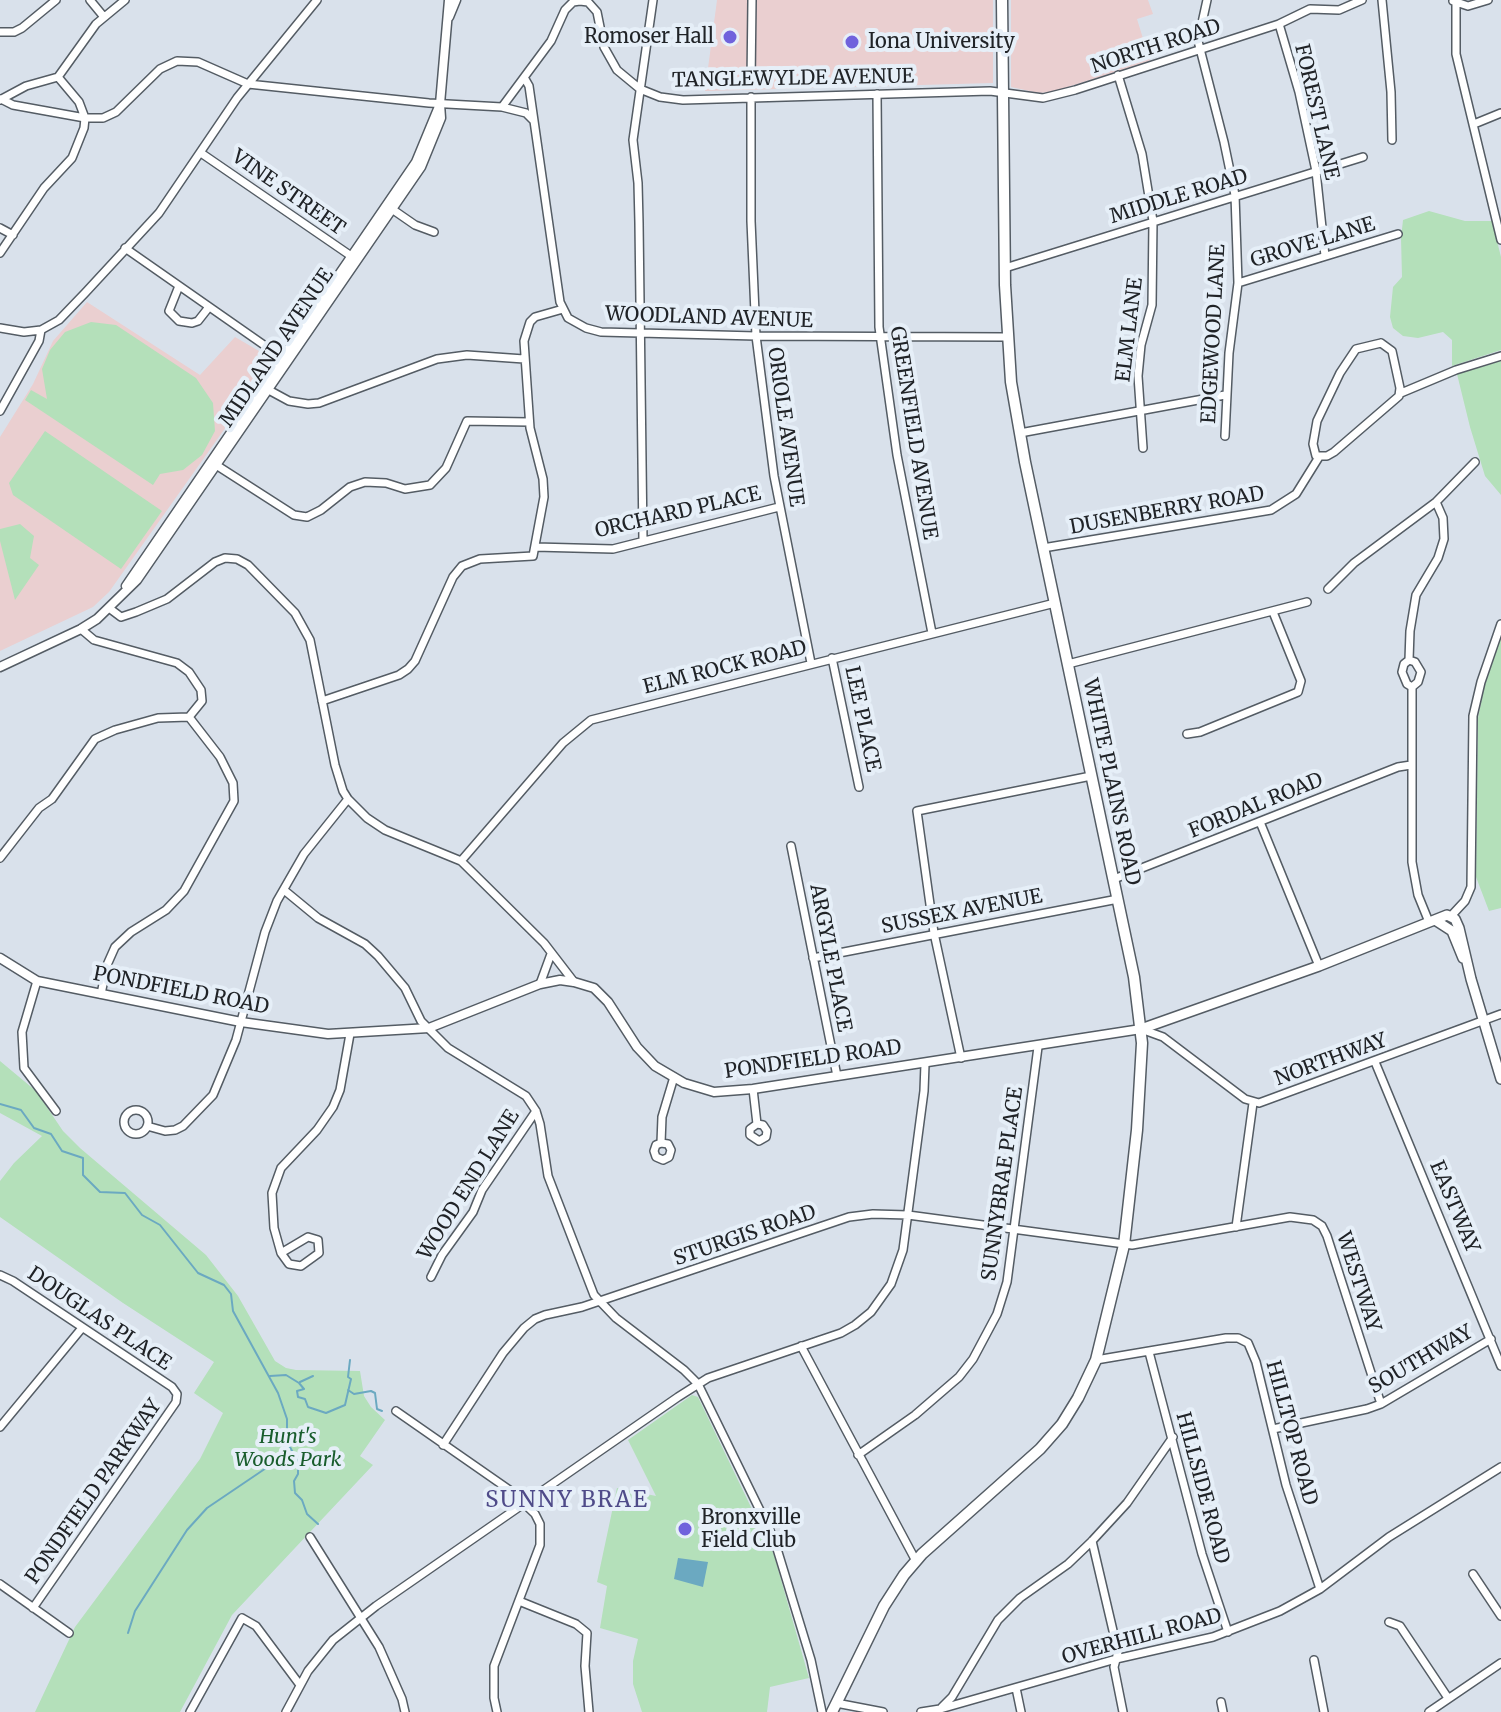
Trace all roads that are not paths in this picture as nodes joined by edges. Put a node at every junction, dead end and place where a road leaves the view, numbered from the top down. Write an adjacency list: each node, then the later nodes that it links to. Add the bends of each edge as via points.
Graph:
1 (56, 0): 21 (street, via 22,28)
2 (90, 0): 18 (street)
3 (125, 0): 18 (street)
4 (308, 0): 17 (street)
5 (317, 0): 17 (street)
6 (449, 0): 19 (street, MIDLAND AVENUE)
7 (456, 0): 19 (street, MIDLAND AVENUE)
8 (653, 0): 23 (street)
9 (752, 0): 28 (street)
10 (1002, 0): 31 (main road, WHITE PLAINS ROAD)
11 (1207, 0): 22 (street, EDGEWOOD LANE)
12 (1362, 0): 20 (street, NORTH ROAD, via 1339,10 1310,9)
13 (1382, 0): 41 (street)
14 (1454, 0): 15 (street, via 1468,6); 40 (street, via 1456,54)
15 (1488, 0)
16 (573, 1): 26 (street, TANGLEWYLDE AVENUE, via 588,2 597,12 607,55); 27 (street, TANGLEWYLDE AVENUE)
17 (308, 11): 29 (street)
18 (104, 17): 25 (street)
19 (449, 18): 35 (street, MIDLAND AVENUE)
20 (1279, 24): 22 (street, NORTH ROAD); 44 (street, FOREST LANE)
21 (0, 32)
22 (1199, 50): 24 (street, NORTH ROAD); 45 (street, EDGEWOOD LANE)
23 (642, 67): 26 (street); 30 (street)
24 (1118, 75): 31 (street, NORTH ROAD, via 1051,97); 47 (street, ELM LANE, via 1142,154)
25 (58, 77): 34 (street); 38 (street)
26 (624, 77): 30 (street, TANGLEWYLDE AVENUE)
27 (525, 79): 36 (street, TANGLEWYLDE AVENUE); 39 (street)
28 (751, 83)
29 (248, 84): 35 (street); 38 (street, via 198,62 177,61 160,69 116,112); 42 (street)
30 (640, 89): 33 (street, TANGLEWYLDE AVENUE, via 672,100); 65 (street, via 633,140)
31 (1003, 92): 32 (street, TANGLEWYLDE AVENUE); 58 (main road, WHITE PLAINS ROAD)
32 (877, 94): 33 (street, TANGLEWYLDE AVENUE); 67 (street, GREENFIELD AVENUE)
33 (751, 97): 66 (street, ORIOLE AVENUE)
34 (1, 99): 38 (street)
35 (440, 104): 36 (street); 46 (street, MIDLAND AVENUE)
36 (502, 107): 39 (street)
37 (1501, 113): 40 (street)
38 (85, 118): 52 (street, via 72,158)
39 (533, 120): 62 (street)
40 (1474, 124): 49 (street)
41 (1392, 140)
42 (201, 153): 54 (street, via 159,213); 57 (street, VINE STREET)
43 (1363, 157): 44 (street, MIDDLE ROAD)
44 (1316, 171): 45 (street, MIDDLE ROAD); 56 (street, FOREST LANE)
45 (1235, 195): 47 (street, MIDDLE ROAD); 59 (street, EDGEWOOD LANE)
46 (390, 208): 50 (street); 57 (street, MIDLAND AVENUE)
47 (1153, 221): 58 (street, MIDDLE ROAD); 75 (street, ELM LANE, via 1153,295 1139,357)
48 (0, 228): 52 (street)
49 (1500, 229): 53 (street)
50 (434, 232)
51 (1398, 234): 56 (street, GROVE LANE)
52 (13, 235): 55 (street)
53 (1501, 240)
54 (125, 248): 60 (street); 64 (street, via 59,320)
55 (0, 253)
56 (1325, 256): 59 (street, GROVE LANE)
57 (354, 258): 70 (street, MIDLAND AVENUE)
58 (1005, 268): 68 (main road, WHITE PLAINS ROAD)
59 (1238, 283): 74 (street, EDGEWOOD LANE)
60 (179, 286): 61 (street); 61 (street, via 169,311 179,321 198,321)
61 (209, 307): 70 (street)
62 (563, 309): 65 (street, WOODLAND AVENUE, via 586,328); 71 (street, via 530,322)
63 (0, 328): 64 (street)
64 (41, 330): 76 (street)
65 (639, 334): 66 (street, WOODLAND AVENUE); 86 (street)
66 (756, 336): 67 (street, WOODLAND AVENUE); 85 (street, ORIOLE AVENUE)
67 (880, 336): 68 (street, WOODLAND AVENUE); 96 (street, GREENFIELD AVENUE)
68 (1006, 337): 78 (main road, WHITE PLAINS ROAD)
69 (1501, 356): 73 (street)
70 (284, 359): 72 (street, MIDLAND AVENUE)
71 (524, 359): 72 (street, via 437,359 319,403 289,401); 77 (street)
72 (265, 388): 83 (street, MIDLAND AVENUE)
73 (1401, 393): 81 (street, DUSENBERRY ROAD, via 1356,435); 81 (street, via 1386,345 1356,349 1317,421 1313,444)
74 (1225, 395): 75 (street); 79 (street, EDGEWOOD LANE)
75 (1139, 410): 78 (street); 80 (street, ELM LANE)
76 (0, 411)
77 (529, 422): 83 (street, via 467,421 446,468 430,485 405,489 365,482 307,517 294,515); 87 (street, via 543,488)
78 (1020, 433): 88 (main road, WHITE PLAINS ROAD)
79 (1225, 436)
80 (1143, 448)
81 (1319, 457): 88 (street, DUSENBERRY ROAD, via 1296,494 1271,510)
82 (1475, 462): 84 (street)
83 (214, 463): 92 (street, MIDLAND AVENUE)
84 (1436, 502): 89 (street); 98 (street, via 1444,539 1416,595)
85 (779, 507): 86 (street, ORCHARD PLACE); 99 (street, ORIOLE AVENUE)
86 (643, 540): 87 (street, ORCHARD PLACE, via 613,549)
87 (535, 547): 103 (street, via 533,556 480,559 462,566 408,669)
88 (1043, 548): 91 (main road, WHITE PLAINS ROAD)
89 (1328, 589)
90 (1307, 602): 93 (street)
91 (1055, 603): 96 (street, ELM ROCK ROAD); 100 (main road, WHITE PLAINS ROAD)
92 (109, 608): 95 (street, MIDLAND AVENUE); 103 (street, via 121,617 136,612 167,599 215,562 237,559 261,576 303,625)
93 (1273, 612): 100 (street); 105 (street, via 1301,681 1298,692)
94 (1501, 624): 117 (street, via 1473,716 1471,887)
95 (81, 629): 101 (street, MIDLAND AVENUE); 104 (street, via 94,640 183,667 202,695)
96 (932, 633): 97 (street, ELM ROCK ROAD)
97 (832, 658): 99 (street, ELM ROCK ROAD); 108 (street, LEE PLACE)
98 (1409, 660): 102 (street, via 1402,672); 102 (street, via 1421,672)
99 (811, 663): 113 (street, ELM ROCK ROAD, via 591,720 563,743)
100 (1068, 664): 107 (main road, WHITE PLAINS ROAD)
101 (0, 667)
102 (1412, 687): 106 (street)
103 (322, 701): 109 (street)
104 (189, 717): 112 (street, via 158,718 95,739); 128 (street, via 220,757 233,783 234,801 184,891 115,947)
105 (1187, 734)
106 (1411, 765): 110 (street, FORDAL ROAD); 118 (street, via 1412,862 1418,895)
107 (1091, 776): 114 (main road, WHITE PLAINS ROAD); 119 (street, via 919,810)
108 (859, 787)
109 (348, 799): 113 (street, via 385,830); 115 (street, via 304,854)
110 (1260, 822): 114 (street, FORDAL ROAD); 124 (street)
111 (791, 846): 122 (street, ARGYLE PLACE)
112 (0, 858)
113 (461, 861): 120 (street)
114 (1114, 879): 116 (main road, WHITE PLAINS ROAD)
115 (284, 890): 131 (street, via 265,932); 132 (street, via 378,956)
116 (1118, 899): 119 (street, SUSSEX AVENUE); 133 (main road, WHITE PLAINS ROAD)
117 (1451, 916): 118 (main road, PONDFIELD ROAD); 123 (main road)
118 (1432, 921): 123 (main road, via 1452,931); 124 (main road, PONDFIELD ROAD)
119 (934, 933): 122 (street, SUSSEX AVENUE); 136 (street)
120 (551, 954): 126 (street); 127 (street)
121 (0, 958): 125 (street, PONDFIELD ROAD)
122 (813, 958): 139 (street, ARGYLE PLACE)
123 (1467, 965): 130 (main road)
124 (1319, 966): 133 (main road, PONDFIELD ROAD)
125 (37, 981): 128 (street, PONDFIELD ROAD); 144 (street, via 22,1032 24,1068)
126 (574, 982): 127 (street, PONDFIELD ROAD); 140 (street, PONDFIELD ROAD, via 594,988 637,1047)
127 (540, 984): 132 (street, PONDFIELD ROAD)
128 (101, 994): 131 (street, PONDFIELD ROAD)
129 (1501, 1014): 130 (street, NORTHWAY)
130 (1483, 1020): 137 (street, NORTHWAY); 141 (main road)
131 (241, 1022): 134 (street, PONDFIELD ROAD); 147 (street, via 206,1104 175,1130)
132 (429, 1028): 134 (street, PONDFIELD ROAD); 145 (street, via 458,1057 526,1096)
133 (1141, 1029): 135 (street, PONDFIELD ROAD); 143 (street, NORTHWAY, via 1163,1037); 152 (main road, WHITE PLAINS ROAD, via 1140,1102)
134 (350, 1034): 153 (street, via 333,1107 275,1180 271,1201)
135 (1038, 1047): 136 (street, PONDFIELD ROAD); 151 (street, SUNNYBRAE PLACE)
136 (961, 1058): 138 (street, PONDFIELD ROAD)
137 (1375, 1062): 143 (street, NORTHWAY); 158 (street, EASTWAY)
138 (925, 1064): 139 (street, PONDFIELD ROAD); 149 (street)
139 (837, 1076): 142 (street, PONDFIELD ROAD)
140 (674, 1077): 142 (street, PONDFIELD ROAD, via 714,1092); 148 (street, via 662,1117)
141 (1501, 1079)
142 (753, 1089): 146 (street)
143 (1253, 1103): 150 (street)
144 (56, 1111)
145 (536, 1111): 155 (street, WOOD END LANE); 156 (street, via 548,1176)
146 (757, 1124)
147 (147, 1126)
148 (661, 1143)
149 (908, 1215): 151 (street, STURGIS ROAD); 156 (street, STURGIS ROAD, via 849,1217); 159 (street, via 897,1270 871,1312 841,1333)
150 (1236, 1227): 152 (street, WESTWAY); 165 (street, WESTWAY, via 1299,1217 1322,1226)
151 (1014, 1230): 152 (street, STURGIS ROAD); 171 (street, SUNNYBRAE PLACE, via 997,1314 973,1359 942,1394)
152 (1124, 1245): 161 (main road, WHITE PLAINS ROAD)
153 (281, 1253): 153 (street, via 298,1266 317,1256 320,1246 308,1237)
154 (0, 1275): 157 (street, DOUGLAS PLACE)
155 (431, 1277)
156 (599, 1302): 163 (street); 170 (street, STURGIS ROAD, via 545,1315 524,1328)
157 (82, 1328): 164 (street, DOUGLAS PLACE); 167 (street)
158 (1491, 1339): 162 (street, EASTWAY); 165 (street, SOUTHWAY)
159 (801, 1346): 163 (street); 171 (street)
160 (1149, 1352): 161 (street, HILLTOP ROAD); 168 (street, HILLTOP ROAD, via 1226,1338 1244,1340 1256,1362); 169 (street, HILLSIDE ROAD)
161 (1096, 1360): 176 (main road, WHITE PLAINS ROAD, via 1062,1424 1040,1449)
162 (1501, 1366)
163 (698, 1384): 173 (street); 201 (street, via 774,1539)
164 (177, 1394): 181 (street, PONDFIELD PARKWAY)
165 (1381, 1404): 168 (street, SOUTHWAY)
166 (396, 1411): 170 (street)
167 (0, 1427)
168 (1273, 1429): 179 (street, HILLTOP ROAD)
169 (1173, 1437): 175 (street, via 1127,1503); 185 (street, HILLSIDE ROAD)
170 (443, 1445): 173 (street)
171 (858, 1455): 176 (street)
172 (1501, 1467): 179 (street, OVERHILL ROAD, via 1389,1537)
173 (523, 1504): 180 (street, via 535,1514 541,1539); 183 (street)
174 (310, 1537): 183 (street)
175 (1092, 1541): 187 (street); 195 (street, via 1008,1609)
176 (916, 1561): 194 (main road, WHITE PLAINS ROAD, via 884,1606)
177 (1473, 1574): 182 (street)
178 (0, 1584): 181 (street)
179 (1320, 1589): 185 (street, OVERHILL ROAD)
180 (519, 1601): 199 (street, via 494,1666); 200 (street, via 587,1633)
181 (33, 1608): 186 (street)
182 (1501, 1616)
183 (361, 1619): 190 (street, via 322,1652); 198 (street, via 392,1673)
184 (1389, 1622): 192 (street, via 1400,1626)
185 (1228, 1632): 187 (street, OVERHILL ROAD)
186 (69, 1633)
187 (1116, 1659): 191 (street, OVERHILL ROAD); 205 (street)
188 (1314, 1660): 207 (street)
189 (1501, 1663): 192 (street)
190 (300, 1685): 196 (street, via 256,1626 242,1618); 197 (street)
191 (1016, 1688): 195 (street, OVERHILL ROAD); 204 (street)
192 (1448, 1698): 208 (street)
193 (1221, 1702): 206 (street)
194 (834, 1708): 202 (street)
195 (939, 1711): 203 (street, OVERHILL ROAD)
196 (190, 1712)
197 (286, 1712)
198 (405, 1712)
199 (497, 1712)
200 (589, 1712)
201 (822, 1712)
202 (883, 1712)
203 (921, 1712)
204 (1021, 1712)
205 (1123, 1712)
206 (1223, 1712)
207 (1324, 1712)
208 (1429, 1712)

